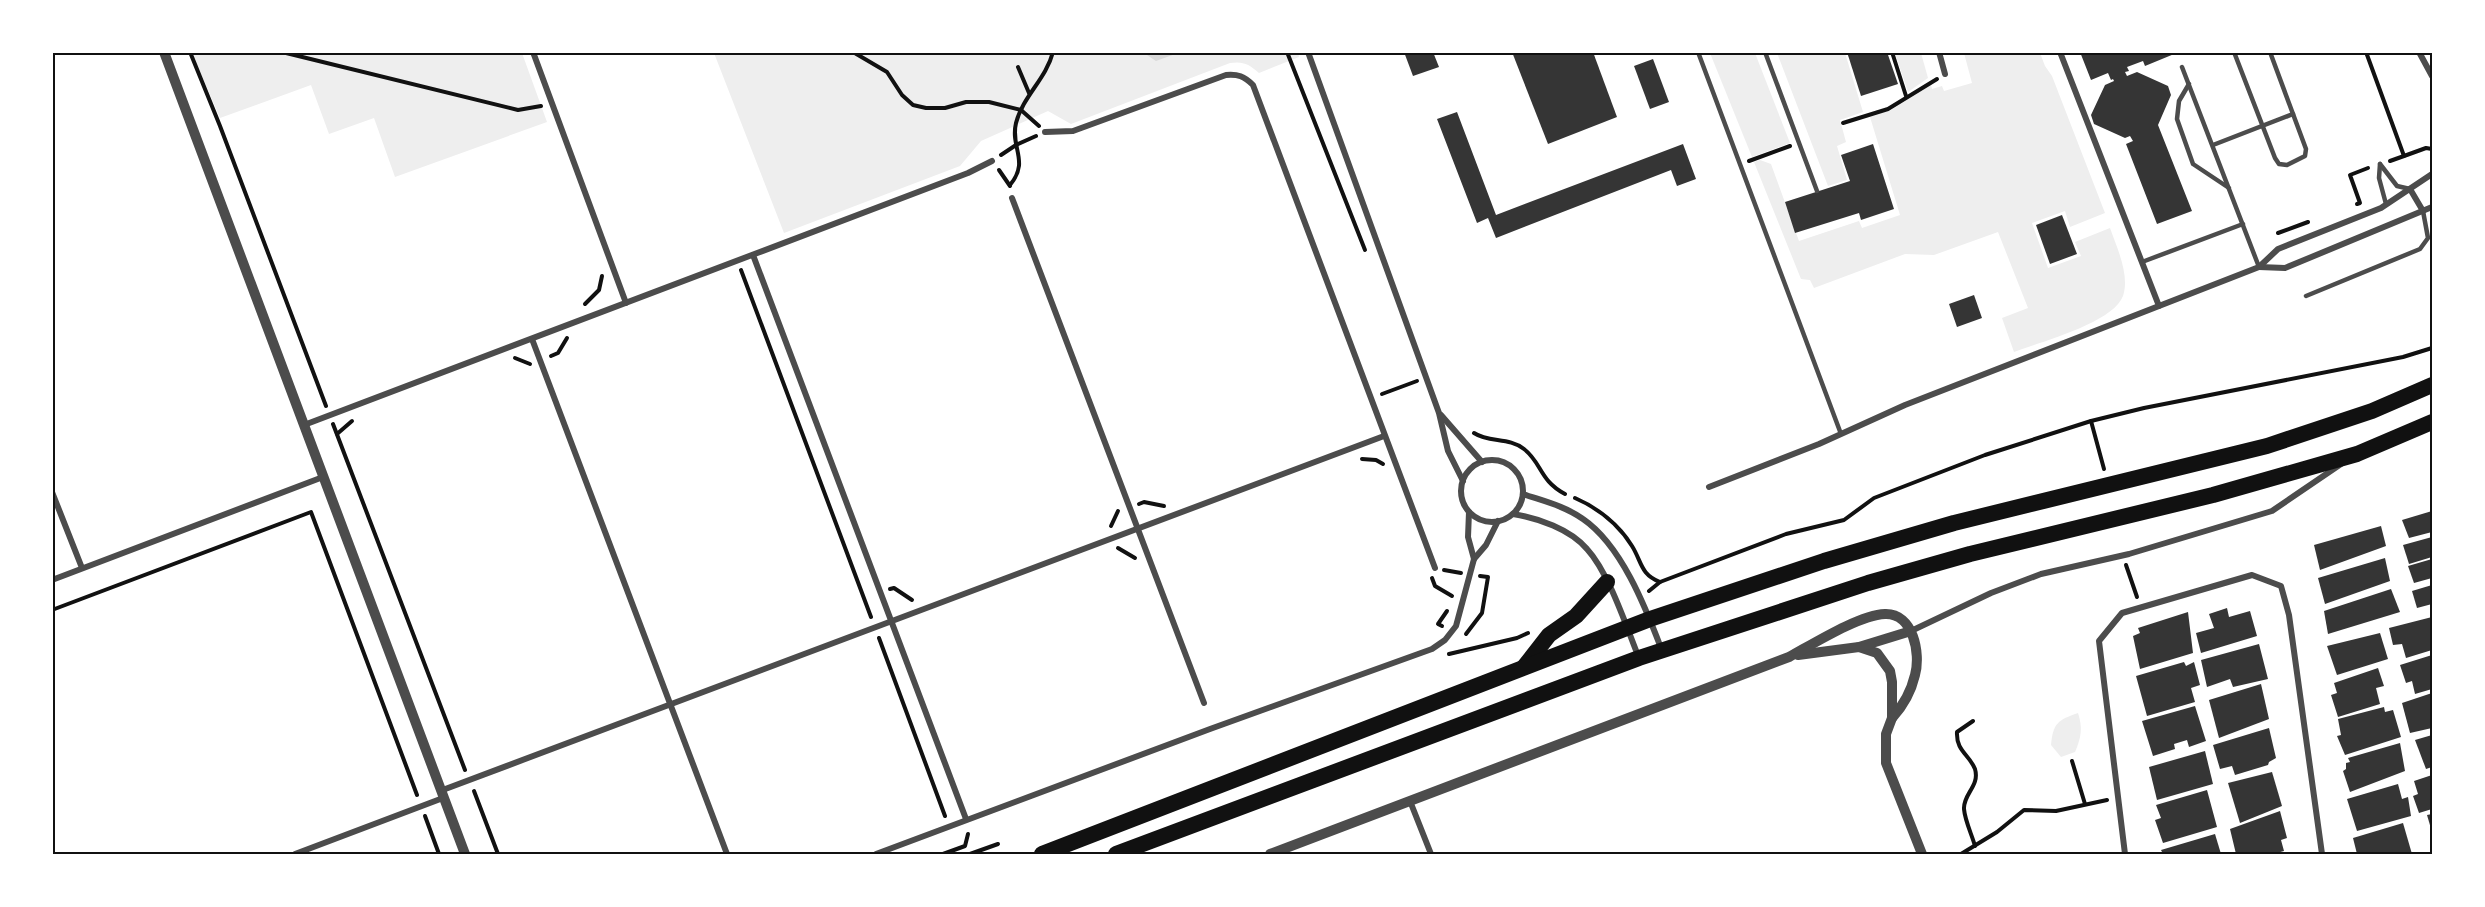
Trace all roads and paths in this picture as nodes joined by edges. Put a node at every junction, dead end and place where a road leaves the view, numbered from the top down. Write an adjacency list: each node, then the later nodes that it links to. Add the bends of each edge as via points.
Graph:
1 (164, 52): 79 (street)
2 (190, 52): 75 (path)
3 (282, 52): 26 (path, via 518,110)
4 (533, 52): 60 (street)
5 (853, 52): 27 (path, via 887,72 914,105 945,108 966,102 989,102)
6 (1053, 52): 23 (path, via 1042,79)
7 (1287, 52): 54 (path)
8 (1308, 52): 69 (street)
9 (1698, 52): 38 (lane)
10 (1765, 52): 33 (lane)
11 (1892, 52): 24 (path)
12 (1939, 52): 20 (street)
13 (2060, 52): 56 (street)
14 (2234, 52): 31 (lane)
15 (2270, 52): 28 (lane)
16 (2366, 52): 36 (path, via 2404,156 2426,147)
17 (2419, 52): 21 (street)
18 (1018, 67): 23 (path)
19 (2182, 67): 22 (lane)
20 (1945, 74): 24 (path)
21 (2433, 76)
22 (2189, 84): 35 (lane); 42 (lane, via 2179,101 2177,119 2193,165)
23 (1029, 93): 27 (path)
24 (1906, 96): 30 (path, via 1888,109)
25 (538, 97): 26 (path)
26 (542, 105): 29 (path)
27 (1021, 110): 32 (path); 34 (path, via 1014,133)
28 (2293, 114): 31 (lane); 31 (lane, via 2306,149 2305,156 2294,163 2279,164)
29 (546, 117)
30 (1843, 123)
31 (2263, 126): 35 (lane)
32 (1045, 132): 34 (path); 83 (street, via 1073,131 1226,75 1246,77 1253,85)
33 (1799, 142): 38 (path); 44 (lane)
34 (1016, 145): 37 (path); 41 (path, via 1020,168)
35 (2213, 145): 42 (lane)
36 (2433, 149)
37 (992, 161): 41 (path); 53 (street)
38 (1740, 164): 82 (lane)
39 (2380, 164): 43 (lane, via 2397,186); 46 (lane, via 2379,178); 47 (path, via 2350,175 2360,203)
40 (2433, 174): 43 (street)
41 (1010, 185): 45 (path)
42 (2229, 188): 51 (lane)
43 (2410, 189): 46 (street); 49 (street)
44 (1817, 191)
45 (1012, 198): 95 (street)
46 (2386, 204): 57 (street, via 2278,249)
47 (2350, 207)
48 (2433, 207): 49 (street)
49 (2423, 211): 57 (street, via 2285,268); 59 (lane, via 2428,238 2420,249)
50 (2319, 218): 52 (path)
51 (2243, 224): 56 (lane); 57 (lane)
52 (2278, 233)
53 (753, 255): 55 (street); 108 (street)
54 (1368, 258)
55 (738, 261): 60 (street); 109 (path)
56 (2142, 262): 62 (street)
57 (2259, 267): 62 (street)
58 (601, 270): 61 (path, via 599,290)
59 (2306, 296)
60 (626, 303): 63 (street)
61 (582, 306)
62 (2159, 306): 82 (street)
63 (563, 327): 64 (street); 67 (path, via 567,340 558,353)
64 (532, 339): 67 (street); 75 (street)
65 (2433, 348): 77 (path)
66 (514, 358): 67 (path, via 528,365)
67 (540, 360): 119 (street)
68 (1410, 372): 70 (path)
69 (1426, 377): 70 (path); 74 (street)
70 (1413, 382): 72 (path); 73 (path)
71 (2433, 385): 107 (highway, via 2363,414 2267,446 1954,523)
72 (1417, 393)
73 (1381, 395)
74 (1439, 412): 85 (street); 88 (street, via 1448,451)
75 (330, 415): 79 (street); 81 (path)
76 (353, 419): 81 (path)
77 (2091, 421): 80 (path, via 1985,455 1874,498 1844,520 1786,534 1660,582 1648,577 1617,526 1600,512 1553,487 1526,450); 86 (path)
78 (2433, 422): 84 (highway)
79 (304, 425): 87 (street)
80 (1472, 431)
81 (337, 434): 123 (path)
82 (1840, 434): 89 (street)
83 (1384, 436): 95 (street); 101 (street)
84 (2356, 454): 111 (street, via 2272,511 2129,554 2042,574); 114 (highway, via 2213,495 1970,554)
85 (1482, 462): 88 (street, via 1470,469); 91 (street, via 1492,460 1511,467 1518,474)
86 (2104, 469)
87 (323, 477): 99 (street); 124 (street)
88 (1462, 481): 92 (street, via 1462,497)
89 (1709, 487)
90 (52, 492): 99 (street)
91 (1523, 494): 93 (street); 107 (street, via 1583,519 1605,540)
92 (1469, 512): 94 (street, via 1487,521); 97 (street, via 1468,537)
93 (1513, 514): 94 (street); 104 (street, via 1534,518 1586,546)
94 (1498, 521): 97 (street)
95 (1137, 529): 96 (street); 118 (street)
96 (1113, 538): 100 (path, via 1117,548 1134,557); 108 (street)
97 (1474, 559): 102 (street)
98 (2125, 561): 105 (path)
99 (82, 568): 103 (street)
100 (1138, 568)
101 (1435, 568): 102 (path)
102 (1470, 575): 112 (path, via 1488,577 1482,612); 129 (street, via 1456,626 1432,649)
103 (52, 580)
104 (1606, 582): 110 (street); 117 (highway, via 1576,616 1549,635)
105 (2136, 591)
106 (52, 610): 128 (path, via 311,512)
107 (1650, 619): 110 (highway); 114 (street)
108 (891, 620): 109 (street); 129 (street)
109 (874, 626): 119 (street); 130 (path)
110 (1626, 628): 116 (street); 117 (highway)
111 (1911, 631): 113 (street); 115 (street, via 1904,619 1896,615 1876,615); 120 (street, via 1916,672 1904,705)
112 (1462, 638)
113 (1859, 647): 115 (street); 120 (street, via 1877,653 1886,663 1892,682)
114 (1662, 651): 116 (highway)
115 (1789, 657): 126 (street)
116 (1639, 658): 143 (highway)
117 (1523, 667): 142 (highway)
118 (1204, 703)
119 (670, 704): 123 (street); 138 (street)
120 (1892, 718): 146 (street, via 1886,734 1886,763)
121 (1973, 721): 133 (path, via 1957,732 1957,743 1975,770 1975,784 1964,809)
122 (2072, 761): 127 (path)
123 (469, 780): 124 (street); 137 (path)
124 (442, 794): 128 (street); 136 (street)
125 (2118, 797): 127 (path); 148 (street); 149 (street, via 2099,641 2122,613 2252,575 2281,586 2289,615)
126 (1410, 801): 144 (street); 145 (street)
127 (2085, 804): 133 (path, via 2056,812 2024,810)
128 (421, 806): 134 (street); 135 (path)
129 (966, 819): 130 (street)
130 (949, 826): 139 (street)
131 (968, 834): 140 (path, via 964,846)
132 (998, 844): 141 (path)
133 (1975, 846): 147 (path)
134 (295, 855)
135 (439, 855)
136 (465, 855)
137 (498, 855)
138 (727, 855)
139 (876, 855)
140 (943, 855)
141 (970, 855)
142 (1042, 855)
143 (1116, 855)
144 (1270, 855)
145 (1431, 855)
146 (1922, 855)
147 (1961, 855)
148 (2125, 855)
149 (2322, 855)

